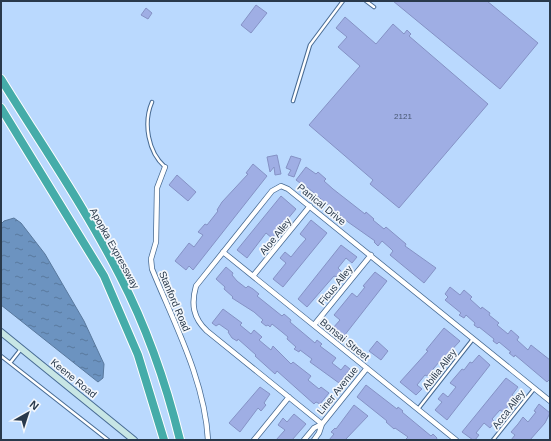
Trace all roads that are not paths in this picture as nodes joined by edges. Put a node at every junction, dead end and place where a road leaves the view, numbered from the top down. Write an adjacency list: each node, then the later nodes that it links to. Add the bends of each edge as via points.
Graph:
1 (343, 1): 5 (lane, via 310,46)
2 (366, 1): 3 (lane)
3 (374, 7)
4 (1, 79): 28 (highway, Apopka Expressway, via 79,204 120,276 150,341 173,409)
5 (293, 101)
6 (152, 102): 8 (lane, via 147,119 151,147 156,159)
7 (1, 108): 27 (highway, via 104,276 138,355)
8 (165, 167): 29 (street, Stanford Road, via 157,188 156,242 151,259 152,269 194,375 207,424)
9 (310, 206): 10 (street, Panical Drive, via 288,189 281,186 276,188); 11 (street, Panical Drive); 12 (street, Aloe Alley)
10 (223, 252): 12 (street, Bonsai Street); 21 (street, Panical Drive, via 196,286 192,303 197,320 207,331)
11 (371, 256): 13 (street, Ficus Alley); 15 (street, Panical Drive)
12 (253, 276): 13 (street, Bonsai Street)
13 (314, 325): 19 (street, Bonsai Street)
14 (1, 332): 16 (main road, Keene Road)
15 (474, 339): 20 (street, Panical Drive); 23 (lane, Abilia Alley)
16 (21, 348): 18 (lane); 26 (main road, Keene Road)
17 (1, 356): 18 (lane)
18 (10, 363): 25 (lane)
19 (367, 368): 23 (street, Bonsai Street); 24 (street, Liner Avenue)
20 (534, 388): 22 (street, Panical Drive); 34 (lane, Acca Alley)
21 (289, 397): 24 (street, Panical Drive); 30 (street)
22 (550, 401)
23 (418, 409): 33 (street, Bonsai Street)
24 (322, 424): 31 (street, Liner Avenue, via 314,428); 32 (street, Liner Avenue)
25 (108, 440)
26 (134, 440)
27 (164, 440)
28 (180, 440)
29 (208, 440)
30 (254, 440)
31 (304, 440)
32 (314, 440)
33 (456, 440)
34 (493, 440)

